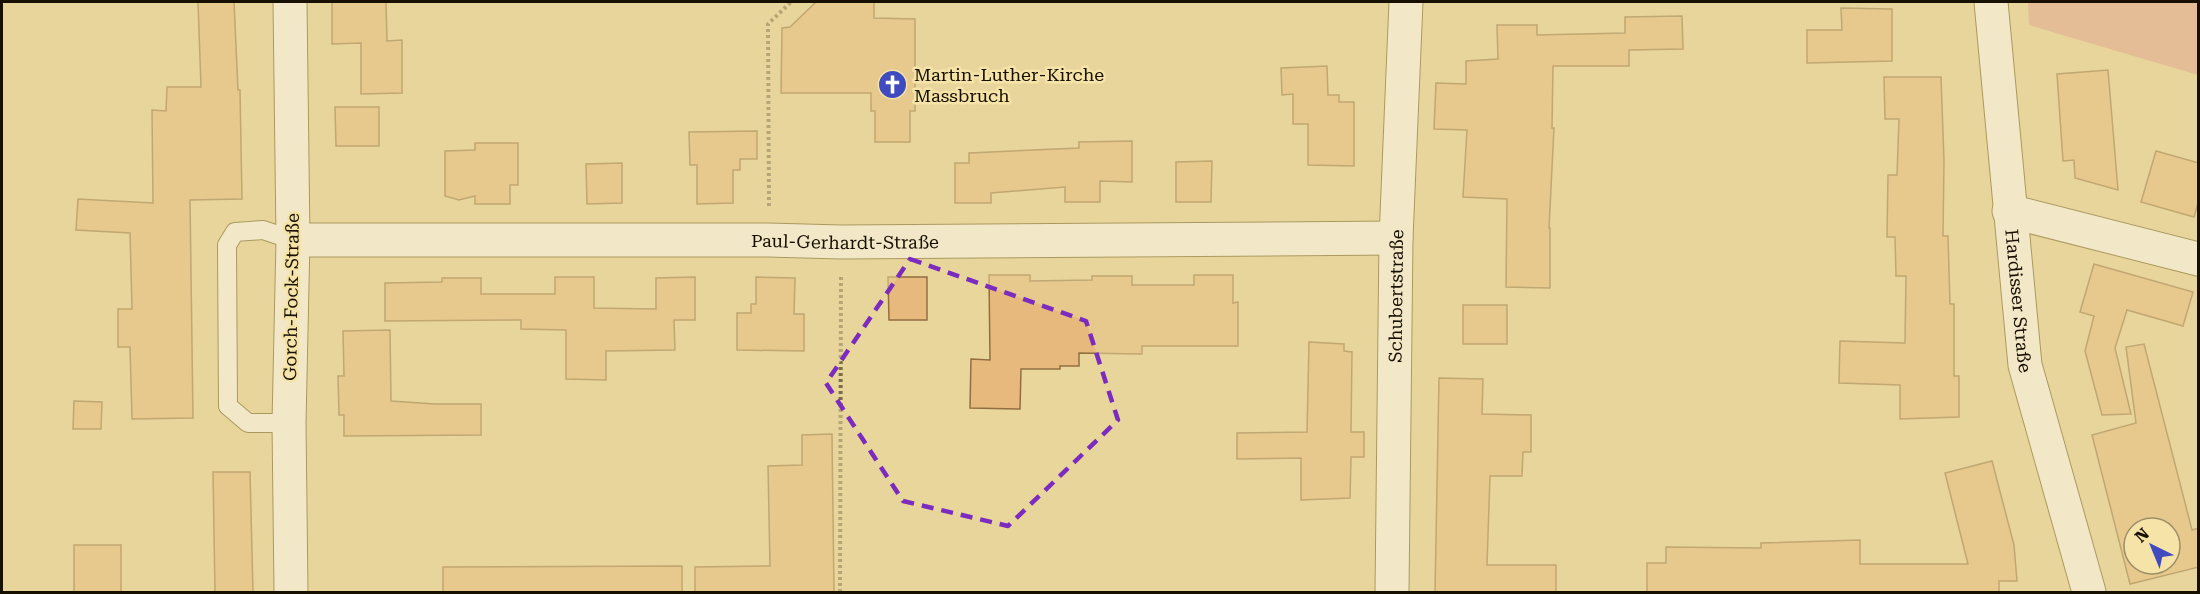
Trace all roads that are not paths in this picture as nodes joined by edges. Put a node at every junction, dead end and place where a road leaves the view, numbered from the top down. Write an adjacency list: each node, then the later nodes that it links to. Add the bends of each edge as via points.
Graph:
1 (290, 2): 6 (street, Gorch-Fock-Straße)
2 (1406, 2): 5 (street, Schubertstraße)
3 (1991, 2): 4 (street, Hardisser Straße)
4 (2009, 211): 7 (street); 11 (street, Hardisser Straße, via 2025,365)
5 (1396, 238): 6 (street, Paul-Gerhardt-Straße); 10 (street, Schubertstraße)
6 (293, 240): 8 (street, Gorch-Fock-Straße); 8 (lane, via 263,230 235,232 227,245 228,406 248,423)
7 (2199, 259)
8 (290, 423): 9 (street, Gorch-Fock-Straße)
9 (291, 592)
10 (1392, 592)
11 (2089, 592)

